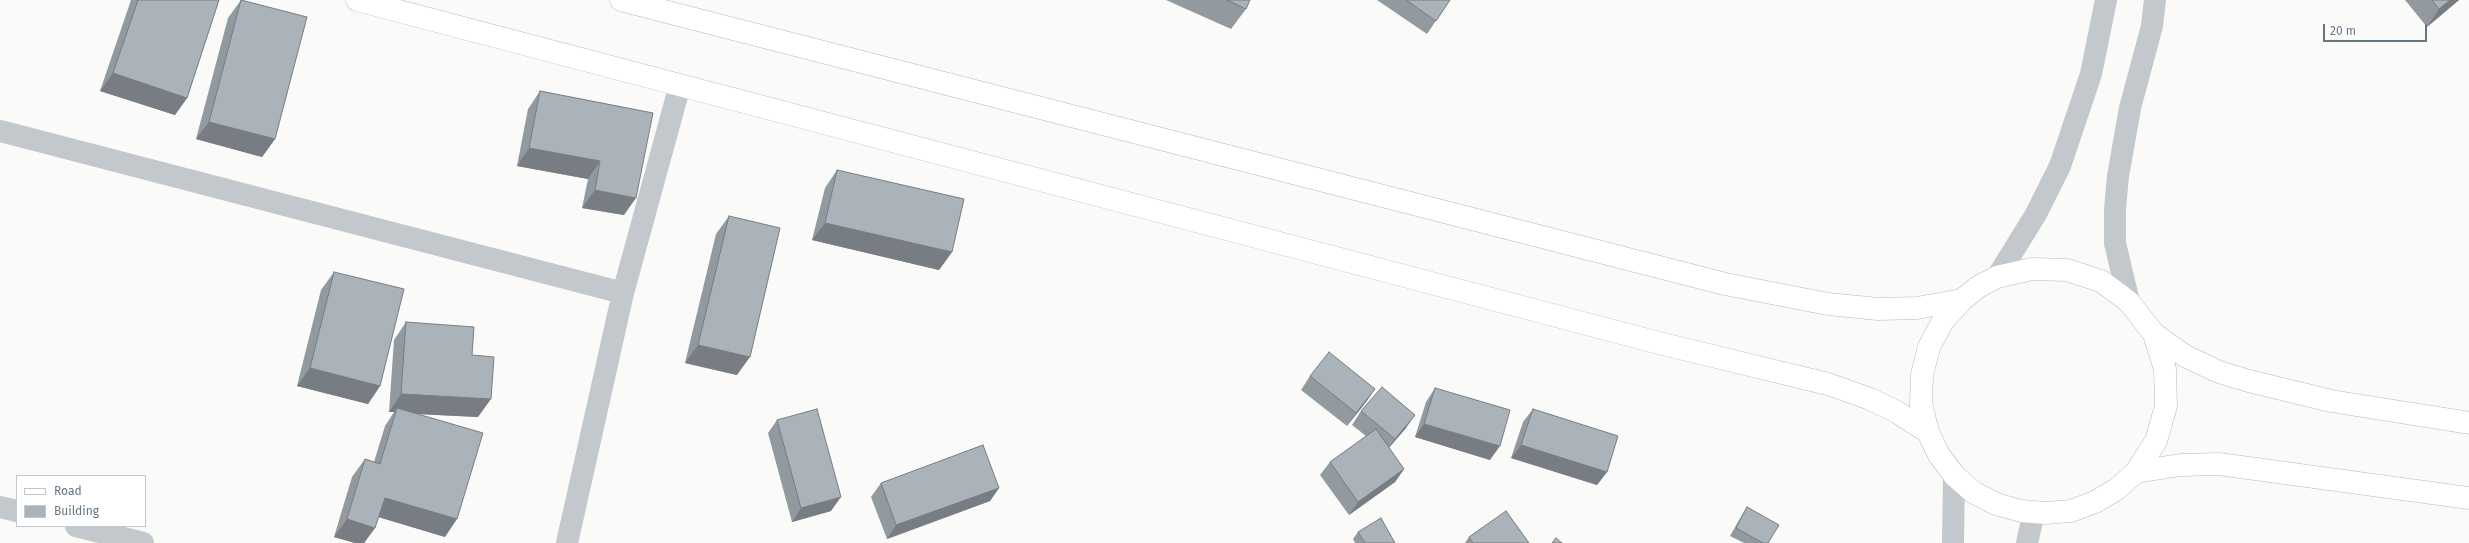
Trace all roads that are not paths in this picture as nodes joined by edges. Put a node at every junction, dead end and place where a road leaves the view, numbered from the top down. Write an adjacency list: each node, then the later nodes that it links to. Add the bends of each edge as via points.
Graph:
1 (357, 0): 5 (main road)
2 (621, 0): 9 (main road, via 1725,284 1828,304 1878,309 1917,308)
3 (2106, 0): 7 (street, via 2091,74 2060,166 2036,214)
4 (2155, 0): 10 (street, via 2152,26 2130,108 2115,209 2115,243)
5 (680, 85): 8 (street); 13 (main road, via 1644,339 1828,384 1870,399 1897,412)
6 (0, 131): 8 (street)
7 (1997, 277): 9 (main road, via 1978,287); 10 (main road, via 2032,269 2067,270 2101,281)
8 (623, 293): 22 (street)
9 (1962, 300): 13 (main road, via 1943,321 1929,347 1922,375 1922,397)
10 (2129, 302): 11 (main road)
11 (2154, 334): 12 (main road, via 2185,356 2218,372 2249,381 2331,402); 14 (main road, via 2165,370 2166,406 2156,441)
12 (2469, 423)
13 (1928, 432): 15 (main road, via 1939,455)
14 (2136, 472): 16 (main road, via 2180,465 2219,464); 19 (main road, via 2117,489 2095,502 2071,510 2046,514)
15 (1954, 475): 19 (main road, via 1973,492 1996,504); 23 (street)
16 (2469, 498)
17 (0, 507): 18 (street)
18 (16, 511)
19 (2034, 512): 24 (street)
20 (80, 527): 21 (street)
21 (143, 543)
22 (567, 543)
23 (1953, 543)
24 (2027, 543)

